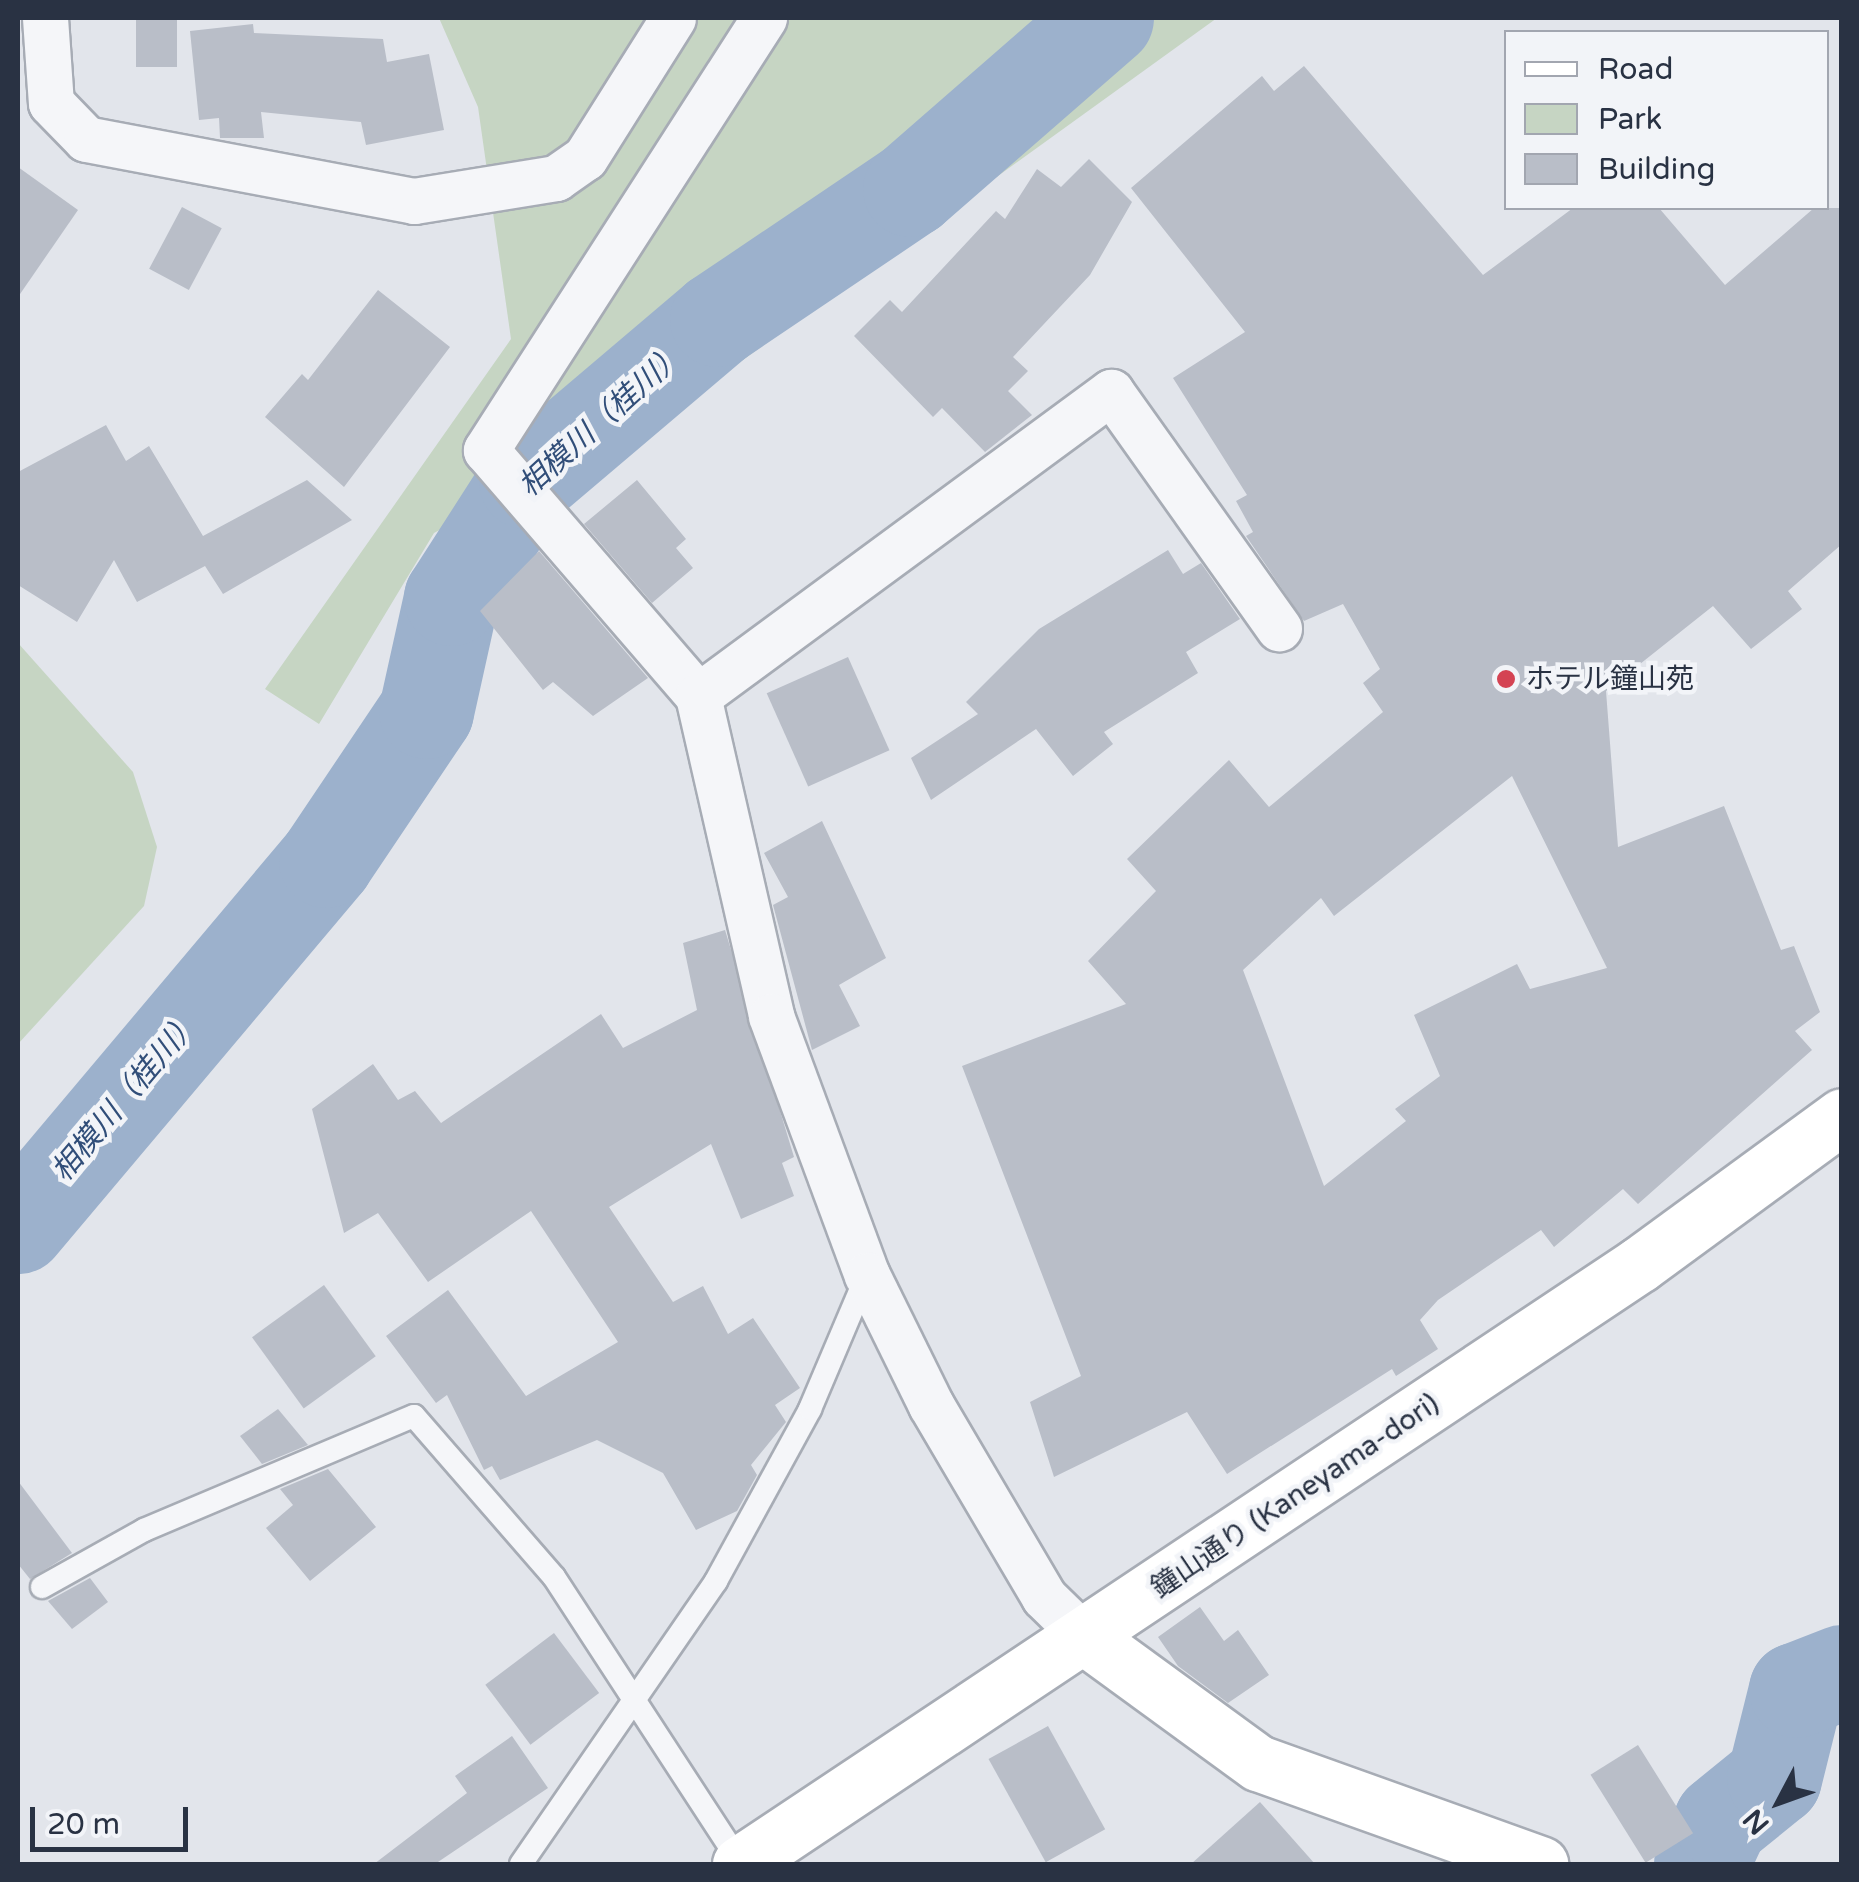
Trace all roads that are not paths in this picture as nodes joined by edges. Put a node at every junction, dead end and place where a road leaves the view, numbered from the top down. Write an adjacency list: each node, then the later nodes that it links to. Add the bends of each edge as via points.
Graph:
1 (45, 18): 2 (street, via 52,103 86,140 414,201 556,178 584,158)
2 (673, 18)
3 (764, 18): 5 (street, via 486,450 562,528)
4 (1278, 628): 5 (street, via 1111,392)
5 (698, 696): 7 (street, via 771,1016)
6 (1842, 1116): 9 (street, 鐘山通り (Kaneyama-dori))
7 (867, 1275): 9 (street, via 1044,1597); 10 (lane, via 752,1517)
8 (42, 1587): 10 (lane, via 144,1530 414,1416 554,1577)
9 (1085, 1638): 12 (street, 鐘山通り (Kaneyama-dori)); 13 (street, via 1258,1763)
10 (635, 1692): 11 (lane); 12 (lane)
11 (521, 1864)
12 (741, 1864)
13 (1540, 1864)

